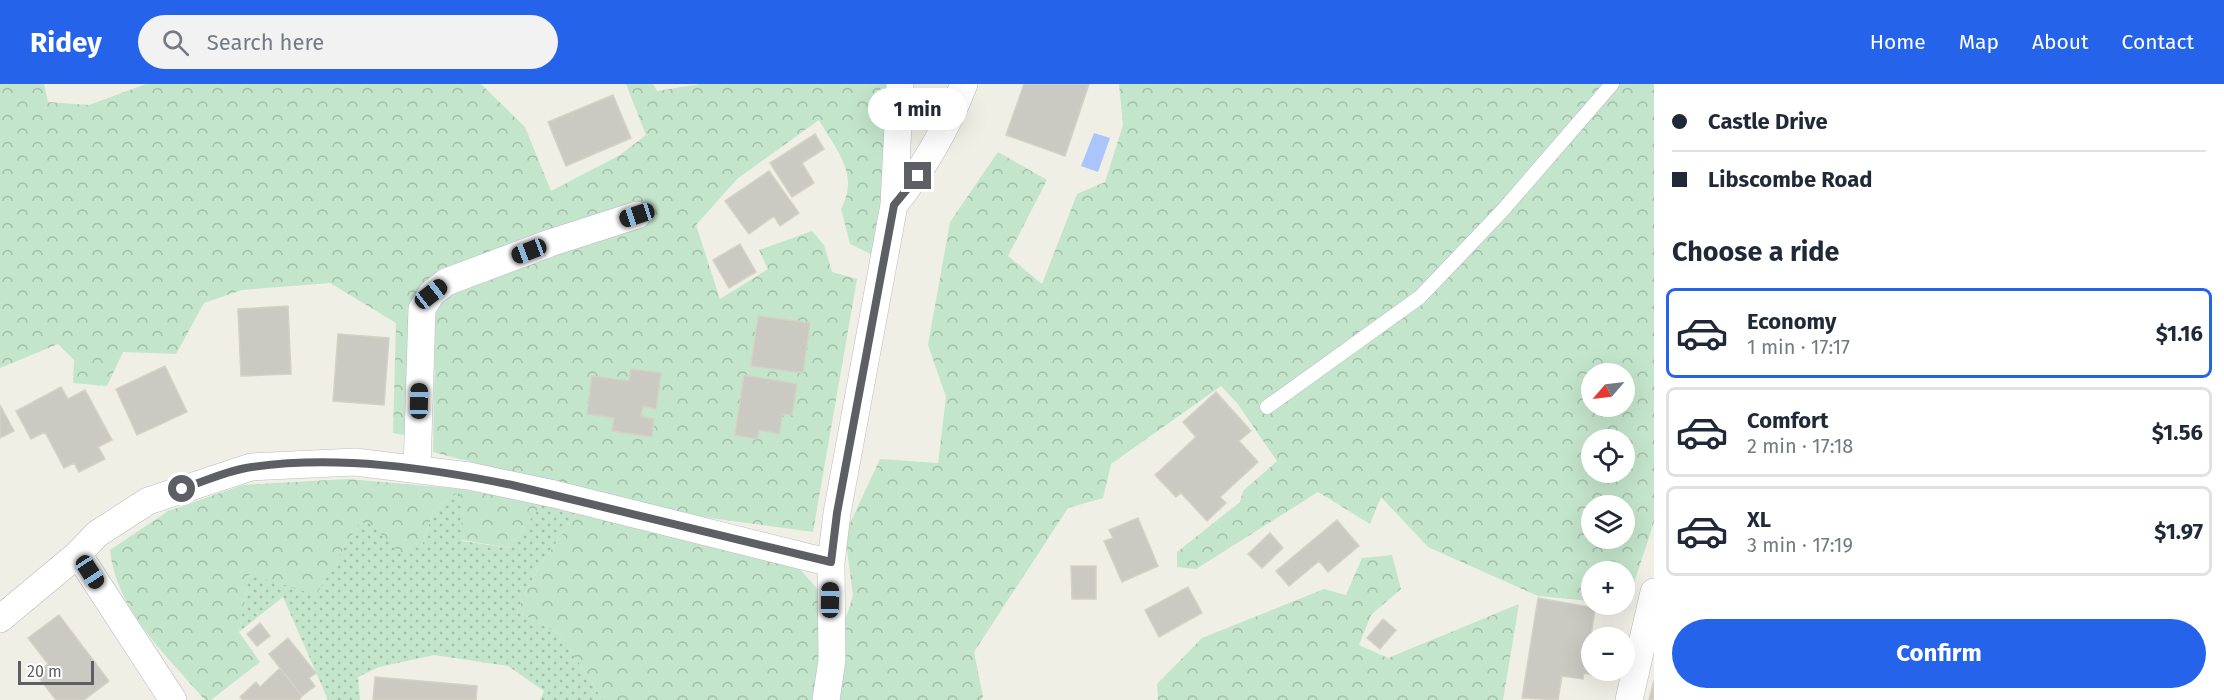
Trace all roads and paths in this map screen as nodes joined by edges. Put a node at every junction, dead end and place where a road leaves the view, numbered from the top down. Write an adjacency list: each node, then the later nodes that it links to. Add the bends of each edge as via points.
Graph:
1 (900, 84): 4 (street)
2 (964, 84): 4 (street, via 918,176)
3 (1612, 84): 6 (lane, via 1503,210 1420,297)
4 (894, 205): 9 (street)
5 (637, 215): 7 (street, via 446,282 431,294 422,309)
6 (1267, 407)
7 (417, 470): 8 (street, via 355,462 251,467 148,501 97,534); 9 (street, via 469,476 554,494)
8 (78, 554): 11 (street); 12 (street)
9 (831, 562): 13 (street, via 832,660)
10 (1654, 592): 14 (street)
11 (0, 619)
12 (173, 700)
13 (826, 700)
14 (1629, 700)

